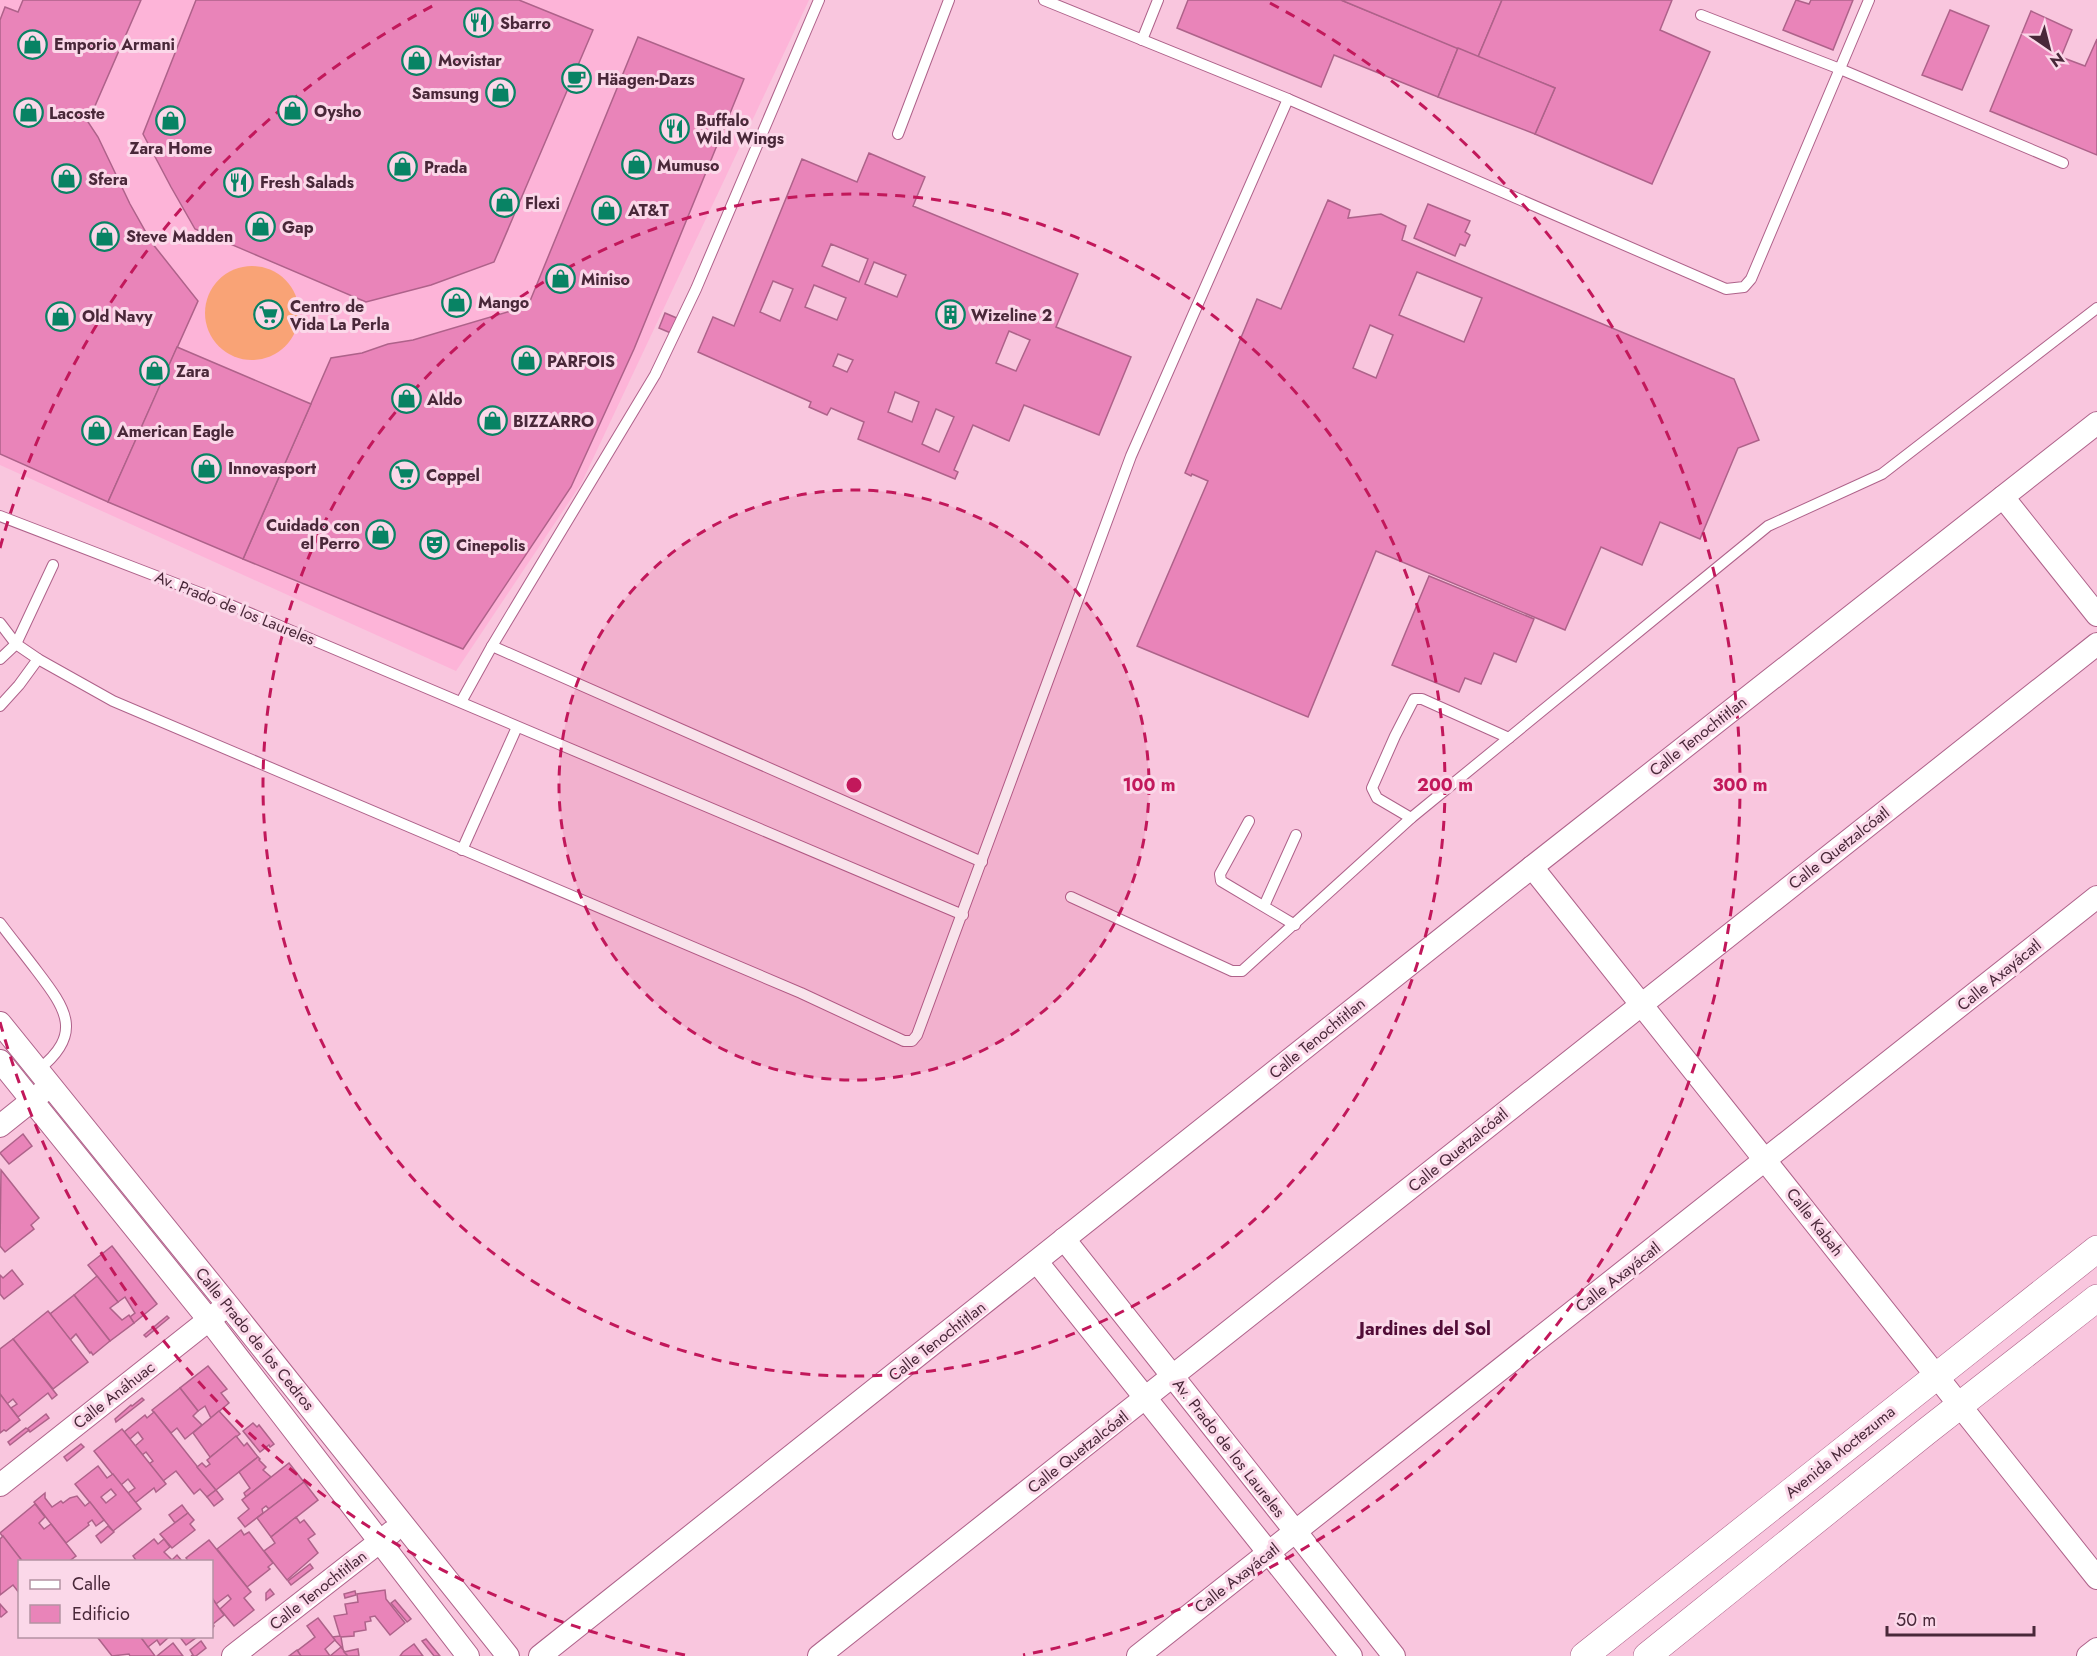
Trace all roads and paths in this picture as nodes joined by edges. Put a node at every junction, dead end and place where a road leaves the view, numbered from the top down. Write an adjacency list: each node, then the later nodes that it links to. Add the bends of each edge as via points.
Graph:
1 (819, 0): 21 (lane, via 696,289 655,375)
2 (949, 0): 10 (lane)
3 (1044, 0): 7 (lane)
4 (1158, 0): 7 (lane)
5 (1869, 0): 8 (lane)
6 (1701, 15): 8 (lane)
7 (1142, 40): 9 (lane)
8 (1840, 69): 9 (lane, via 1751,279 1744,287 1735,289 1715,285); 11 (lane)
9 (1287, 99): 32 (lane, via 1131,456)
10 (898, 134)
11 (2063, 163)
12 (2097, 308): 27 (lane, via 1882,474 1768,526)
13 (2097, 423): 14 (street, Calle Tenochtitlan)
14 (2003, 497): 17 (street); 33 (street, Calle Tenochtitlan)
15 (0, 516): 24 (lane, Av. Prado de los Laureles, via 221,601)
16 (52, 565): 19 (lane)
17 (2097, 615)
18 (0, 623): 19 (lane)
19 (16, 644): 22 (lane); 23 (lane)
20 (2097, 644): 40 (street, Calle Quetzalcóatl)
21 (492, 646): 24 (lane); 32 (lane)
22 (0, 659)
23 (38, 659): 25 (lane); 31 (lane, via 113,700)
24 (465, 704): 26 (lane, Av. Prado de los Laureles)
25 (0, 706)
26 (517, 727): 31 (lane); 37 (lane, Av. Prado de los Laureles)
27 (1509, 738): 28 (lane); 28 (lane, via 1422,699 1414,699 1372,788 1377,798)
28 (1411, 818): 39 (lane)
29 (1249, 821): 36 (lane, via 1220,878)
30 (1296, 835): 36 (lane)
31 (462, 850): 37 (lane, via 908,1042 917,1035)
32 (982, 862): 37 (lane)
33 (1532, 867): 40 (street, Calle Kabah); 47 (street, Calle Tenochtitlan)
34 (1071, 897): 39 (lane, via 1235,972 1242,971)
35 (2097, 897): 46 (street, Calle Axayácatl)
36 (1263, 906): 39 (lane)
37 (963, 915)
38 (0, 922): 43 (lane, via 65,1012 66,1030)
39 (1295, 925)
40 (1641, 1004): 46 (street, Calle Kabah); 54 (street, Calle Quetzalcóatl)
41 (0, 1023): 43 (street, Calle Prado de los Cedros)
42 (0, 1060): 44 (street, Calle Prado de los Cedros)
43 (45, 1078): 44 (street); 51 (street, Calle Prado de los Cedros)
44 (33, 1100): 45 (street); 52 (street, Calle Prado de los Cedros)
45 (0, 1126)
46 (1766, 1161): 53 (street, Calle Kabah); 59 (street, Calle Axayácatl)
47 (1064, 1239): 49 (street, Calle Tenochtitlan); 54 (street, Av. Prado de los Laureles)
48 (2097, 1249): 53 (street, Avenida Moctezuma)
49 (1036, 1262): 55 (street, Av. Prado de los Laureles); 67 (street, Calle Tenochtitlan)
50 (2097, 1298): 56 (street)
51 (228, 1305): 52 (street, Calle Anáhuac); 58 (street, Calle Prado de los Cedros)
52 (209, 1320): 57 (street, Calle Anáhuac); 60 (street, Calle Prado de los Cedros)
53 (1936, 1376): 56 (street, Calle Kabah); 72 (street, Avenida Moctezuma)
54 (1173, 1377): 55 (street, Calle Quetzalcóatl); 59 (street, Av. Prado de los Laureles)
55 (1145, 1399): 61 (street, Av. Prado de los Laureles); 68 (street, Calle Quetzalcóatl)
56 (1960, 1405): 62 (street, Calle Kabah); 73 (street)
57 (0, 1485)
58 (402, 1524): 60 (street, Calle Tenochtitlan); 66 (street, Calle Prado de los Cedros)
59 (1295, 1531): 61 (street, Calle Axayácatl); 71 (street, Av. Prado de los Laureles)
60 (380, 1540): 64 (street, Calle Tenochtitlan); 65 (street, Calle Prado de los Cedros)
61 (1268, 1553): 69 (street, Calle Axayácatl); 70 (street, Av. Prado de los Laureles)
62 (2097, 1578)
63 (2097, 1649): 74 (street)
64 (233, 1656)
65 (468, 1656)
66 (508, 1656)
67 (540, 1656)
68 (819, 1656)
69 (1138, 1656)
70 (1351, 1656)
71 (1394, 1656)
72 (1584, 1656)
73 (1647, 1656)
74 (2088, 1656)

